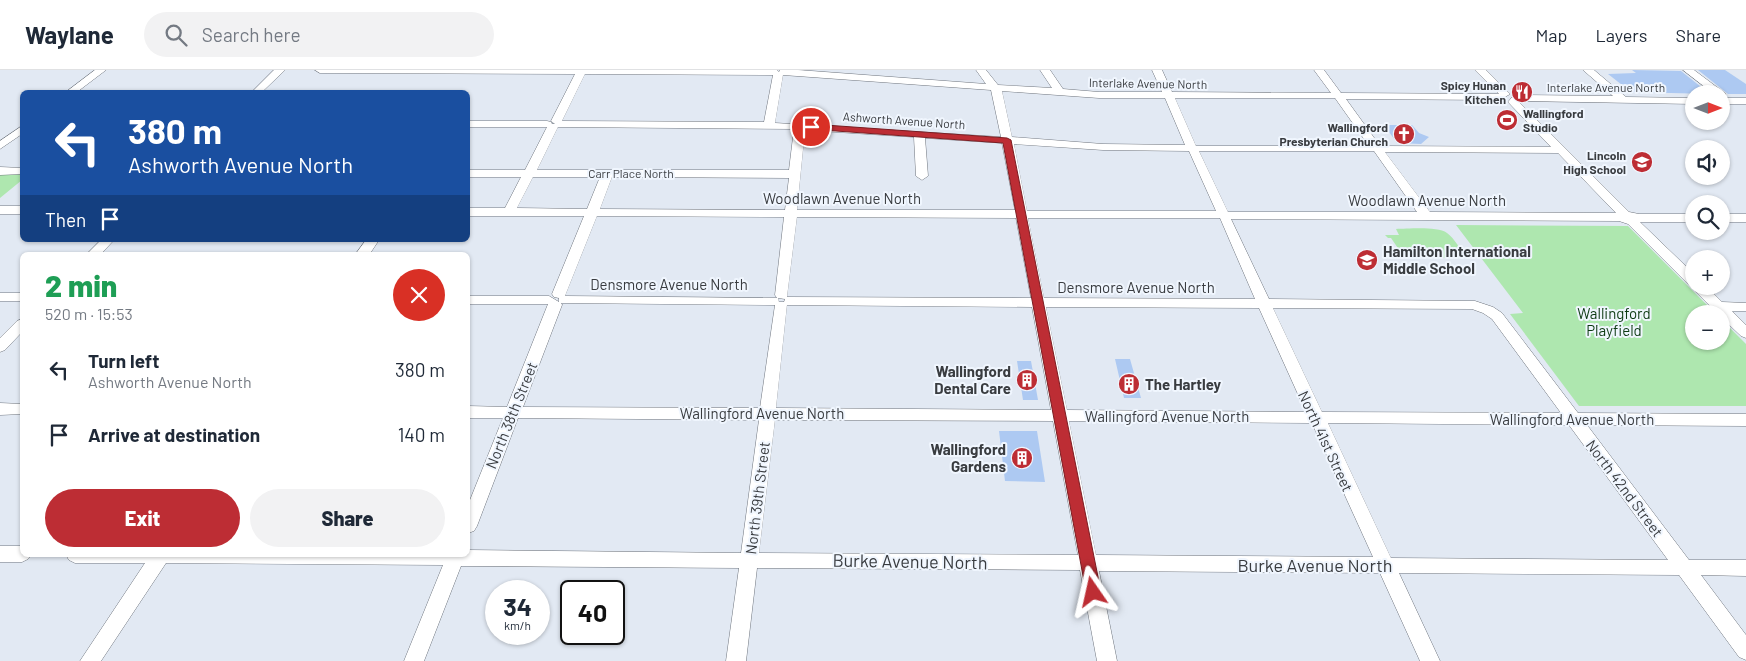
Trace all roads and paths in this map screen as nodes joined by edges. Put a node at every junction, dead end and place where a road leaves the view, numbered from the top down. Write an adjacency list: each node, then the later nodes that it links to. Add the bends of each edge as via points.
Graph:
1 (100, 70): 15 (street)
2 (280, 70): 16 (street)
3 (320, 70): 11 (street, Interlake Avenue North)
4 (981, 70): 14 (street)
5 (1045, 70): 17 (street)
6 (1157, 70): 18 (street, North 41st Street)
7 (1319, 70): 19 (street)
8 (1480, 70): 20 (street)
9 (1588, 70): 21 (street)
10 (1688, 70): 13 (street)
11 (582, 71): 12 (street, Interlake Avenue North); 26 (street)
12 (778, 72): 14 (street, Interlake Avenue North); 27 (street)
13 (1709, 85)
14 (995, 88): 17 (street, Interlake Avenue North); 31 (street)
15 (74, 90)
16 (259, 90)
17 (1060, 92): 18 (street, Interlake Avenue North)
18 (1169, 96): 19 (street, Interlake Avenue North); 33 (street, North 41st Street)
19 (1338, 96): 20 (street, Interlake Avenue North); 34 (street)
20 (1509, 98): 21 (street, Interlake Avenue North); 35 (street)
21 (1624, 100): 22 (street, Interlake Avenue North)
22 (1685, 100)
23 (1730, 101): 24 (street)
24 (1746, 101)
25 (470, 124): 26 (street, Ashworth Avenue North)
26 (554, 124): 27 (street, Ashworth Avenue North); 39 (street)
27 (769, 125): 28 (street, Ashworth Avenue North)
28 (800, 126): 30 (street, Ashworth Avenue North); 41 (street, North 39th Street)
29 (20, 131): 32 (street)
30 (919, 135): 31 (street, Ashworth Avenue North); 42 (street)
31 (1007, 140): 33 (street, Ashworth Avenue North, via 1103,148); 49 (street)
32 (0, 146)
33 (1193, 148): 34 (street, Ashworth Avenue North); 50 (street, North 41st Street)
34 (1377, 149): 35 (street, Ashworth Avenue North); 51 (street)
35 (1561, 150): 52 (street)
36 (0, 170): 37 (street)
37 (20, 171)
38 (470, 173): 39 (street, Carr Place North)
39 (529, 173): 40 (street, Carr Place North); 46 (street)
40 (608, 173): 41 (street, Carr Place North); 47 (street, North 38th Street)
41 (795, 174): 48 (street, North 39th Street)
42 (922, 176)
43 (0, 210): 44 (street)
44 (20, 210)
45 (470, 212): 46 (street, Woodlawn Avenue North)
46 (509, 212): 47 (street, Woodlawn Avenue North)
47 (592, 213): 48 (street, Woodlawn Avenue North); 63 (street, North 38th Street)
48 (791, 214): 49 (street, Woodlawn Avenue North); 64 (street, North 39th Street)
49 (1021, 215): 50 (street, Woodlawn Avenue North); 65 (street)
50 (1223, 215): 51 (street, Woodlawn Avenue North); 66 (street, North 41st Street)
51 (1426, 216): 52 (street, Woodlawn Avenue North)
52 (1629, 217): 53 (street, Woodlawn Avenue North); 58 (street)
53 (1685, 218)
54 (1730, 218): 55 (street)
55 (1746, 218)
56 (106, 242): 57 (street)
57 (96, 252)
58 (1685, 273)
59 (1707, 295): 67 (street)
60 (0, 297): 61 (street)
61 (20, 297)
62 (470, 300): 63 (street, Densmore Avenue North)
63 (557, 300): 64 (street, Densmore Avenue North); 78 (street, North 38th Street)
64 (782, 301): 65 (street, Densmore Avenue North); 79 (street, North 39th Street)
65 (1038, 303): 66 (street, Densmore Avenue North); 80 (street)
66 (1263, 303): 69 (street, Densmore Avenue North); 81 (street, North 41st Street)
67 (1718, 305)
68 (1730, 306): 70 (street)
69 (1482, 307): 82 (street, North 42nd Street, via 1497,316)
70 (1746, 307)
71 (1730, 317): 73 (street)
72 (20, 326): 74 (street)
73 (1746, 334)
74 (0, 346)
75 (0, 409): 76 (street)
76 (20, 409)
77 (470, 412): 78 (street, Wallingford Avenue North)
78 (513, 412): 79 (street, Wallingford Avenue North); 84 (street, North 38th Street)
79 (767, 413): 80 (street, Wallingford Avenue North); 89 (street, North 39th Street)
80 (1059, 415): 81 (street, Wallingford Avenue North); 90 (street)
81 (1315, 417): 82 (street, Wallingford Avenue North); 91 (street, North 41st Street)
82 (1574, 419): 83 (street, Wallingford Avenue North); 92 (street, North 42nd Street)
83 (1746, 420)
84 (470, 521)
85 (0, 554): 86 (street)
86 (20, 554)
87 (160, 557): 95 (street)
88 (455, 557): 89 (street, Burke Avenue North); 96 (street)
89 (749, 559): 90 (street, Burke Avenue North); 97 (street, North 39th Street)
90 (1088, 563): 91 (street, Burke Avenue North); 98 (street)
91 (1384, 565): 92 (street, Burke Avenue North); 99 (street, North 41st Street)
92 (1685, 568): 93 (street, Burke Avenue North); 94 (street, North 42nd Street)
93 (1746, 568)
94 (1746, 650)
95 (90, 661)
96 (414, 661)
97 (736, 661)
98 (1107, 661)
99 (1430, 661)

